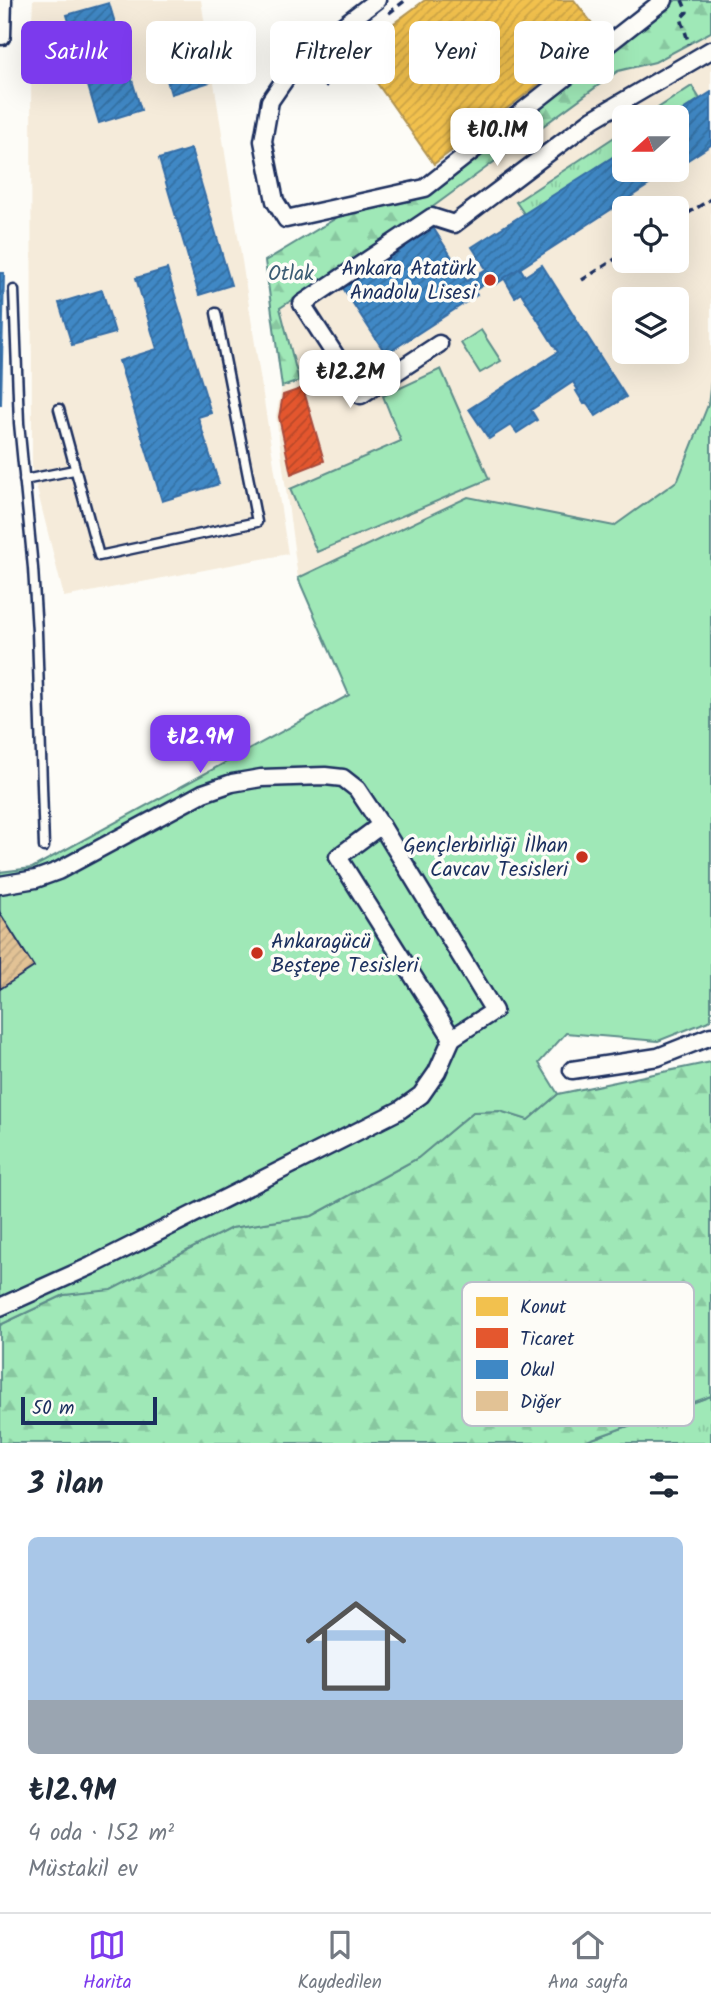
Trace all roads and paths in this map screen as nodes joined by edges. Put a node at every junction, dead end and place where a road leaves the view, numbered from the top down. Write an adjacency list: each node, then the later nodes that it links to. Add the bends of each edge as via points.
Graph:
1 (3, 0): 7 (street)
2 (377, 0): 4 (street, via 299,59 270,101 263,141 275,201 286,219 425,187)
3 (406, 0): 6 (path)
4 (664, 0)
5 (682, 0): 9 (path, via 687,12 681,18)
6 (385, 16)
7 (2, 36)
8 (711, 50): 9 (street)
9 (695, 60): 18 (street, via 593,119 454,224 432,217 302,304 361,395)
10 (326, 84): 11 (path)
11 (325, 87)
12 (711, 199): 13 (path)
13 (689, 213)
14 (612, 261): 15 (path)
15 (582, 279)
16 (14, 290): 21 (lane)
17 (216, 313): 20 (lane, via 257,522 99,556)
18 (439, 344)
19 (59, 409): 20 (lane)
20 (74, 470): 21 (lane)
21 (24, 480): 23 (lane, via 37,632)
22 (381, 825): 24 (street, via 357,789 343,778 261,778 203,793 58,871); 26 (street, via 338,857); 26 (street, via 494,1011)
23 (44, 847)
24 (0, 885)
25 (711, 1036): 27 (street, via 657,1056)
26 (452, 1038): 28 (street, via 421,1095 400,1110)
27 (572, 1070)
28 (0, 1307)

